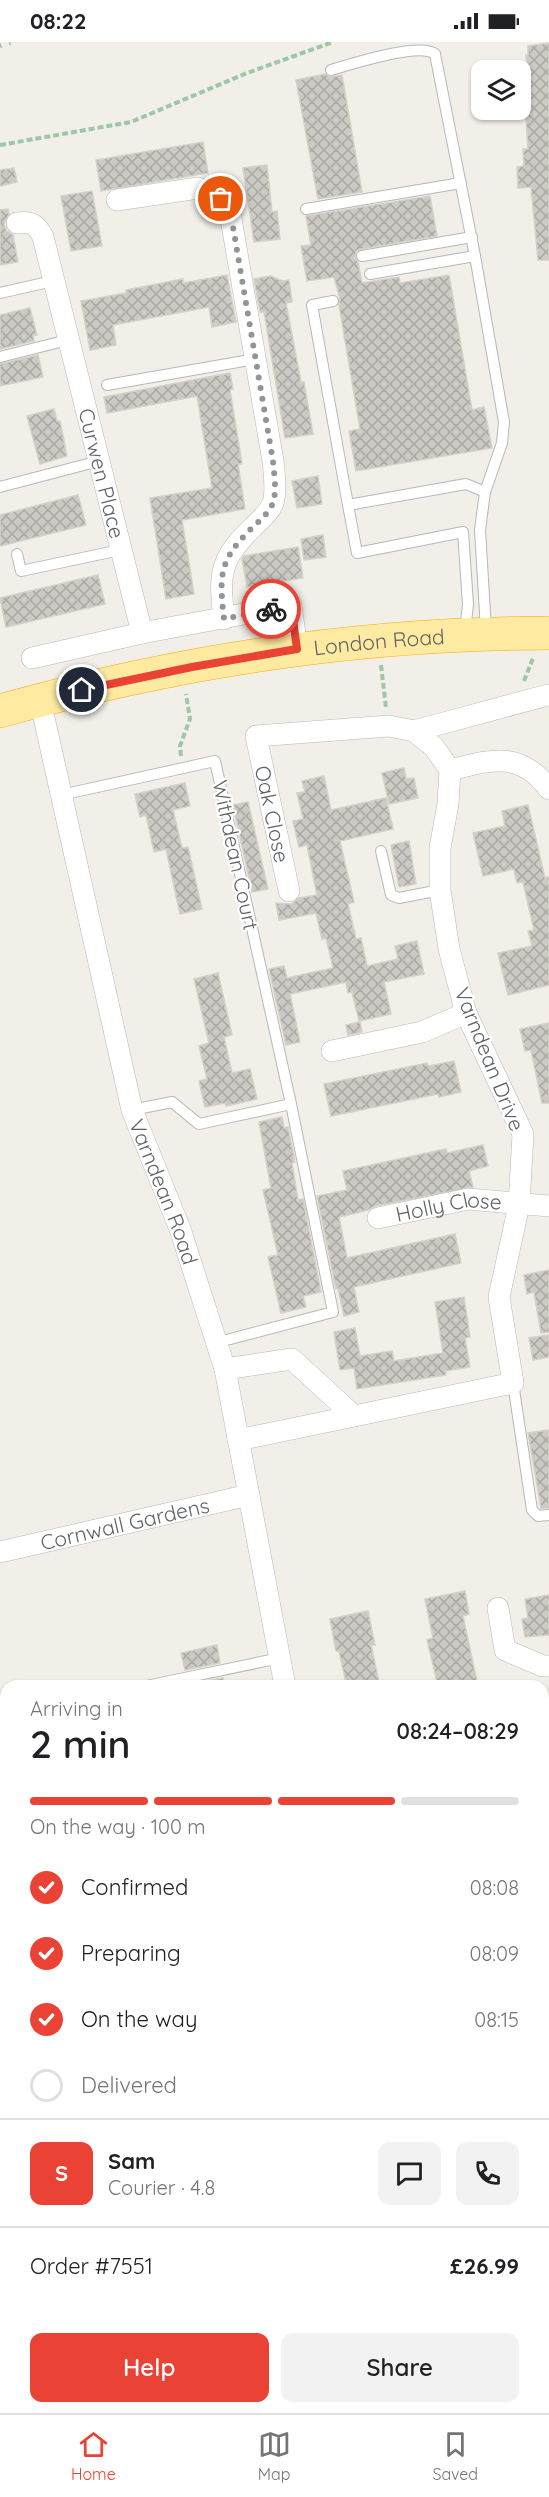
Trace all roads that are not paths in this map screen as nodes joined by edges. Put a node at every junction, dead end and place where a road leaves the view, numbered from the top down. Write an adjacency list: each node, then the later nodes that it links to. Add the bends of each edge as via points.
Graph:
1 (331, 70): 2 (lane, via 388,53 432,51 438,58)
2 (461, 183): 4 (lane); 6 (lane)
3 (117, 200): 15 (street, via 198,188 221,199 232,221)
4 (306, 209)
5 (17, 223): 10 (street, Curwen Place, via 37,226)
6 (472, 237): 7 (lane); 8 (lane)
7 (362, 256)
8 (475, 256): 9 (lane); 19 (lane, via 504,422 502,443)
9 (370, 274)
10 (53, 281): 11 (lane); 13 (street, Curwen Place)
11 (0, 293)
12 (333, 301): 20 (lane, via 312,305)
13 (68, 340): 14 (lane); 17 (street, Curwen Place)
14 (0, 357)
15 (256, 359): 16 (lane); 23 (street, via 275,493 266,515 227,558 221,582)
16 (107, 385)
17 (99, 461): 18 (lane); 21 (street, Curwen Place)
18 (0, 487)
19 (485, 492): 20 (lane, via 466,484); 26 (lane)
20 (348, 505): 26 (lane, via 357,553 463,532 468,604)
21 (120, 550): 22 (lane, via 21,572); 24 (street, Curwen Place)
22 (17, 554)
23 (224, 619): 24 (street); 27 (street, via 291,605)
24 (142, 633): 28 (street)
25 (549, 633): 26 (highway, London Road)
26 (475, 634): 27 (highway, London Road)
27 (297, 649): 30 (highway, London Road)
28 (32, 658)
29 (548, 695): 32 (street)
30 (40, 700): 31 (highway, London Road); 35 (street, Varndean Road)
31 (0, 711)
32 (414, 731): 33 (street, via 434,747); 38 (street, Oak Close, via 389,726 256,736)
33 (450, 770): 34 (street, via 508,760 527,767); 37 (street, Varndean Drive, via 440,848)
34 (549, 789)
35 (61, 795): 41 (lane, Withdean Court, via 215,761); 42 (street, Varndean Road)
36 (381, 851): 37 (lane, via 391,895 399,898)
37 (440, 890): 39 (street, Varndean Drive, via 449,949)
38 (289, 891)
39 (466, 1013): 40 (street, via 422,1032); 43 (street, Varndean Drive, via 523,1134)
40 (332, 1051)
41 (291, 1104): 42 (lane, via 199,1124 171,1102); 46 (lane, Withdean Court, via 333,1312)
42 (132, 1110): 46 (street, Varndean Road, via 180,1229)
43 (519, 1205): 44 (street, Holly Close); 45 (street, Holly Close, via 468,1199); 48 (street, Varndean Drive, via 499,1297)
44 (549, 1206)
45 (378, 1218)
46 (215, 1343): 47 (street, Varndean Road)
47 (225, 1369): 49 (street, via 292,1359); 50 (street, Varndean Road)
48 (513, 1383): 49 (street); 52 (lane, via 532,1510 538,1516)
49 (354, 1416): 50 (street)
50 (238, 1440): 51 (street, Varndean Road)
51 (249, 1495): 53 (street, Cornwall Gardens); 55 (street, Varndean Road)
52 (549, 1515)
53 (0, 1552)
54 (498, 1608): 56 (street, via 505,1650)
55 (280, 1658): 57 (lane); 58 (street, Varndean Road)
56 (549, 1666)
57 (175, 1680)
58 (284, 1680)

